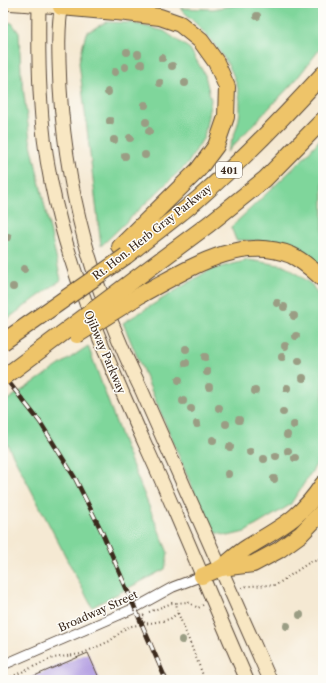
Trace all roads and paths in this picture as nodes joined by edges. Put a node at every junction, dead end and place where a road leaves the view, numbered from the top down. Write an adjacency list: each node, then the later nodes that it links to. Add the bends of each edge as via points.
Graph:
1 (3, 3): 2 (main road)
2 (39, 4): 3 (main road); 15 (main road, Ojibway Parkway, via 39,93 51,182 64,231 85,303 100,342)
3 (62, 5): 6 (highway, via 160,17 180,24 201,41 216,62 227,87 226,117 216,146 198,170); 14 (main road, Ojibway Parkway, via 59,68 65,141 75,203 90,259 102,299 128,362)
4 (323, 74): 6 (highway, Rt. Hon. Herb Gray Parkway / 401, via 249,152 197,199)
5 (323, 120): 10 (highway, 401, bridge, via 265,179)
6 (123, 251): 8 (highway); 9 (highway, Rt. Hon. Herb Gray Parkway / 401, bridge)
7 (323, 279): 11 (highway, bridge, via 309,266 292,256 271,250 249,248 228,252 142,294)
8 (3, 339)
9 (3, 342)
10 (3, 378)
11 (3, 382)
12 (323, 484): 14 (highway, via 313,500 294,518 246,548)
13 (323, 511): 14 (highway, via 301,534 279,550 253,564)
14 (221, 568): 15 (highway); 22 (main road, Ojibway Parkway)
15 (202, 576): 19 (street, Broadway Street, via 173,587 135,608); 21 (main road, Ojibway Parkway)
16 (176, 603): 18 (path, via 144,614 142,617)
17 (178, 613): 18 (path, via 170,619)
18 (145, 624): 20 (path, via 126,628 110,641 81,654 53,658)
19 (4, 663)
20 (4, 680)
21 (247, 680)
22 (270, 680)

